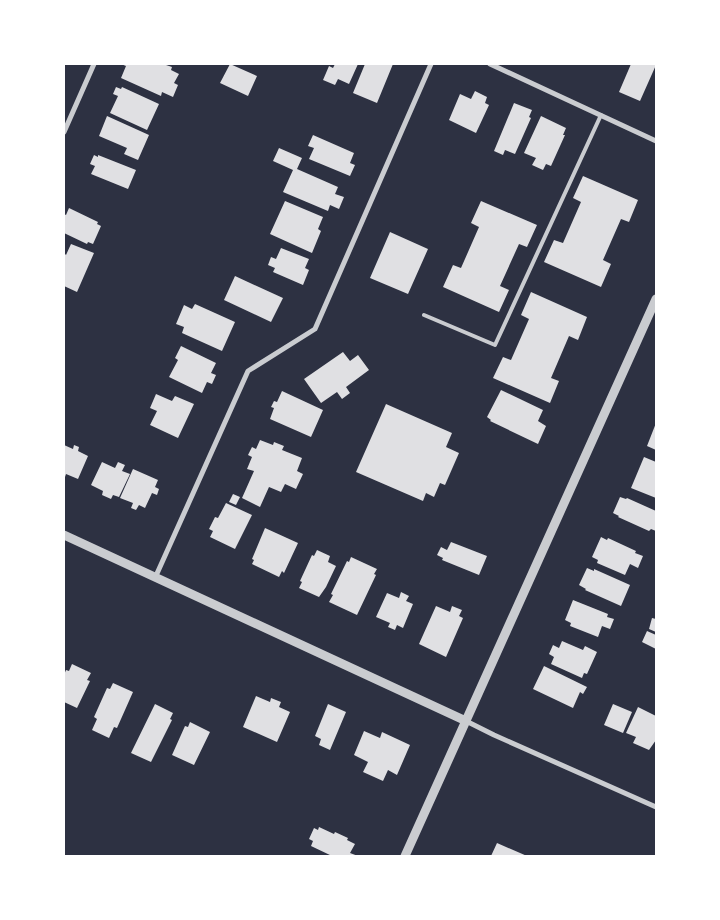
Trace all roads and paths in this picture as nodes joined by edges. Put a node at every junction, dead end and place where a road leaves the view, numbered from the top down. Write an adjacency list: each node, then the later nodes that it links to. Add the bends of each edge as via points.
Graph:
1 (94, 64): 5 (street)
2 (431, 64): 10 (street, via 315,329 248,371)
3 (490, 64): 4 (street)
4 (601, 115): 6 (street); 8 (lane, via 495,345)
5 (64, 132)
6 (656, 141)
7 (656, 299): 11 (street)
8 (424, 315)
9 (64, 535): 10 (street)
10 (155, 578): 11 (street)
11 (466, 721): 12 (street); 13 (street)
12 (656, 807)
13 (405, 856)

